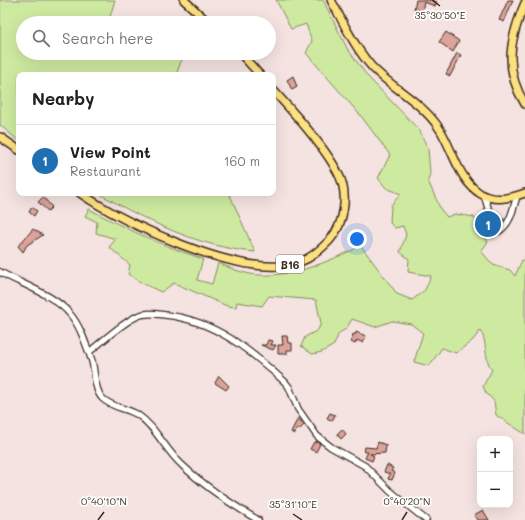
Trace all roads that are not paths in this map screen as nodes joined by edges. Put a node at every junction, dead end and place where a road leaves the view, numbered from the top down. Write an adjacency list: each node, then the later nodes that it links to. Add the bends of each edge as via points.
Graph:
1 (184, 0): 4 (main road)
2 (331, 0): 12 (main road, via 373,68 431,118 445,138 469,184)
3 (524, 8): 8 (main road, via 511,44 511,63 520,96)
4 (201, 16)
5 (246, 60): 6 (main road)
6 (257, 72)
7 (276, 94): 13 (main road, B16, via 326,154 343,186 343,215 333,237 309,259 278,266 234,260 203,252 140,227)
8 (525, 104)
9 (0, 137): 10 (main road)
10 (16, 148)
11 (525, 193): 14 (main road)
12 (484, 195): 14 (main road, via 500,199); 14 (street, via 494,227 499,231 505,228 510,219)
13 (85, 196)
14 (517, 196)
15 (0, 272): 16 (street, via 61,305 78,327)
16 (89, 352): 17 (street, via 99,394 103,399 137,414 181,465); 18 (street, via 129,320 138,316 174,316 214,328 237,342 285,382 298,409 317,436 365,466 390,491)
17 (258, 520)
18 (426, 520)

